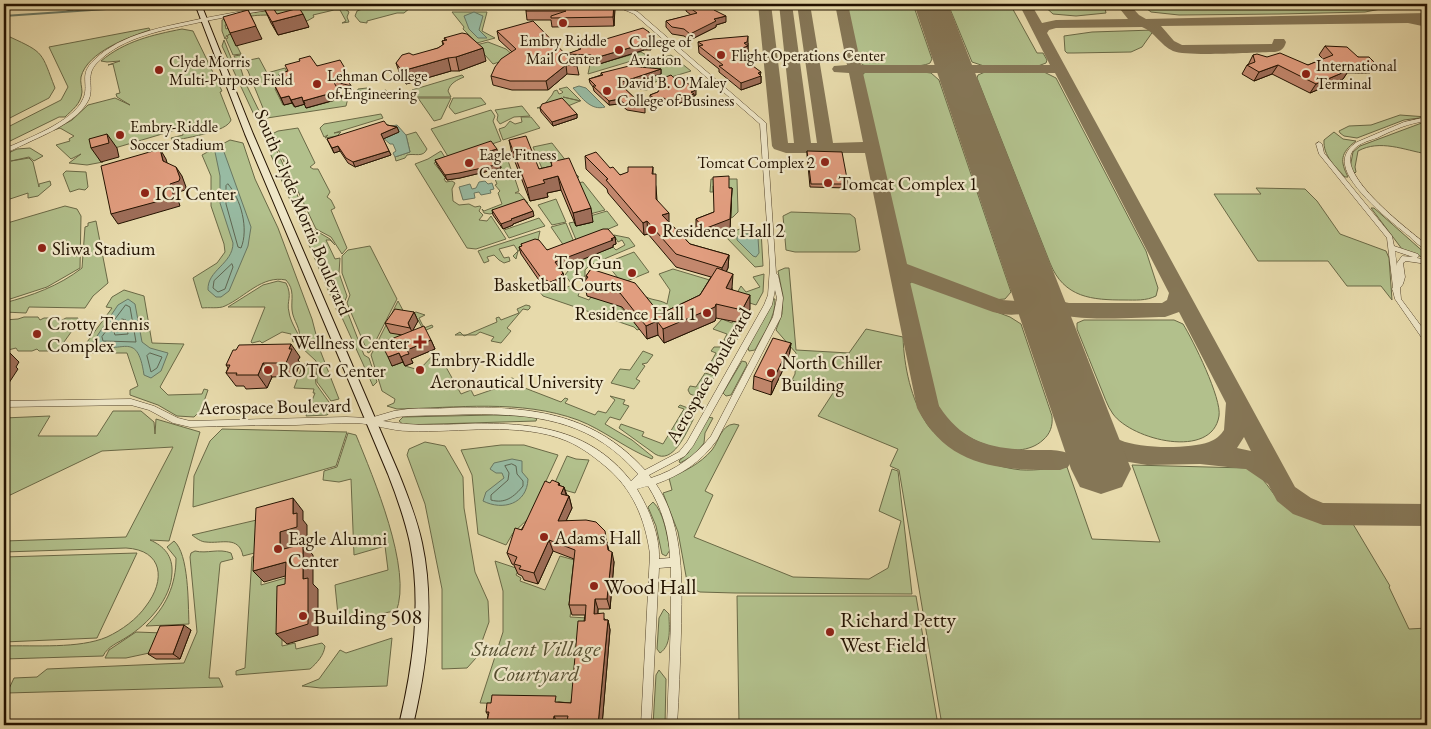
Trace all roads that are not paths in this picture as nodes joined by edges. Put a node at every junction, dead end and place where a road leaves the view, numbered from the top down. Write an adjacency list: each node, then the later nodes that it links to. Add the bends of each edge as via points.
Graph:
1 (198, 4): 4 (main road, South Clyde Morris Boulevard)
2 (321, 4): 4 (street, via 273,6)
3 (613, 4): 11 (street, Aerospace Boulevard, via 636,13 763,123)
4 (203, 20): 7 (street, via 143,35 106,53 88,70 87,97 80,108 48,130); 17 (main road, South Clyde Morris Boulevard)
5 (1427, 119): 9 (street, via 1409,122 1355,145 1348,154 1347,166 1352,178 1365,192)
6 (1319, 144): 8 (street, via 1321,153 1390,238)
7 (4, 151)
8 (1392, 248): 10 (street); 12 (street)
9 (1427, 248)
10 (1427, 262): 12 (street, via 1404,258 1400,263 1401,280)
11 (773, 267): 14 (street, Aerospace Boulevard, via 768,305); 15 (street, Aerospace Boulevard, via 779,307)
12 (1395, 289): 13 (street, via 1402,305)
13 (1427, 339)
14 (740, 354): 15 (street); 18 (street, Aerospace Boulevard, via 690,444 682,454)
15 (755, 359): 19 (street, Aerospace Boulevard, via 705,451 695,460)
16 (4, 404): 17 (street, Aerospace Boulevard, via 132,402 190,424)
17 (371, 421): 18 (street, via 400,413 526,412 596,433 614,444); 20 (street, via 408,428 502,426 555,432 588,447 606,460); 23 (main road, South Clyde Morris Boulevard, via 407,505 420,567 421,648)
18 (644, 474): 19 (street); 20 (street, Aerospace Boulevard)
19 (651, 483): 20 (street, Aerospace Boulevard); 21 (street, via 662,501 670,525)
20 (631, 487): 22 (street, via 652,530)
21 (675, 562): 22 (street); 25 (street)
22 (654, 564): 24 (street)
23 (406, 725)
24 (646, 725)
25 (672, 725)

